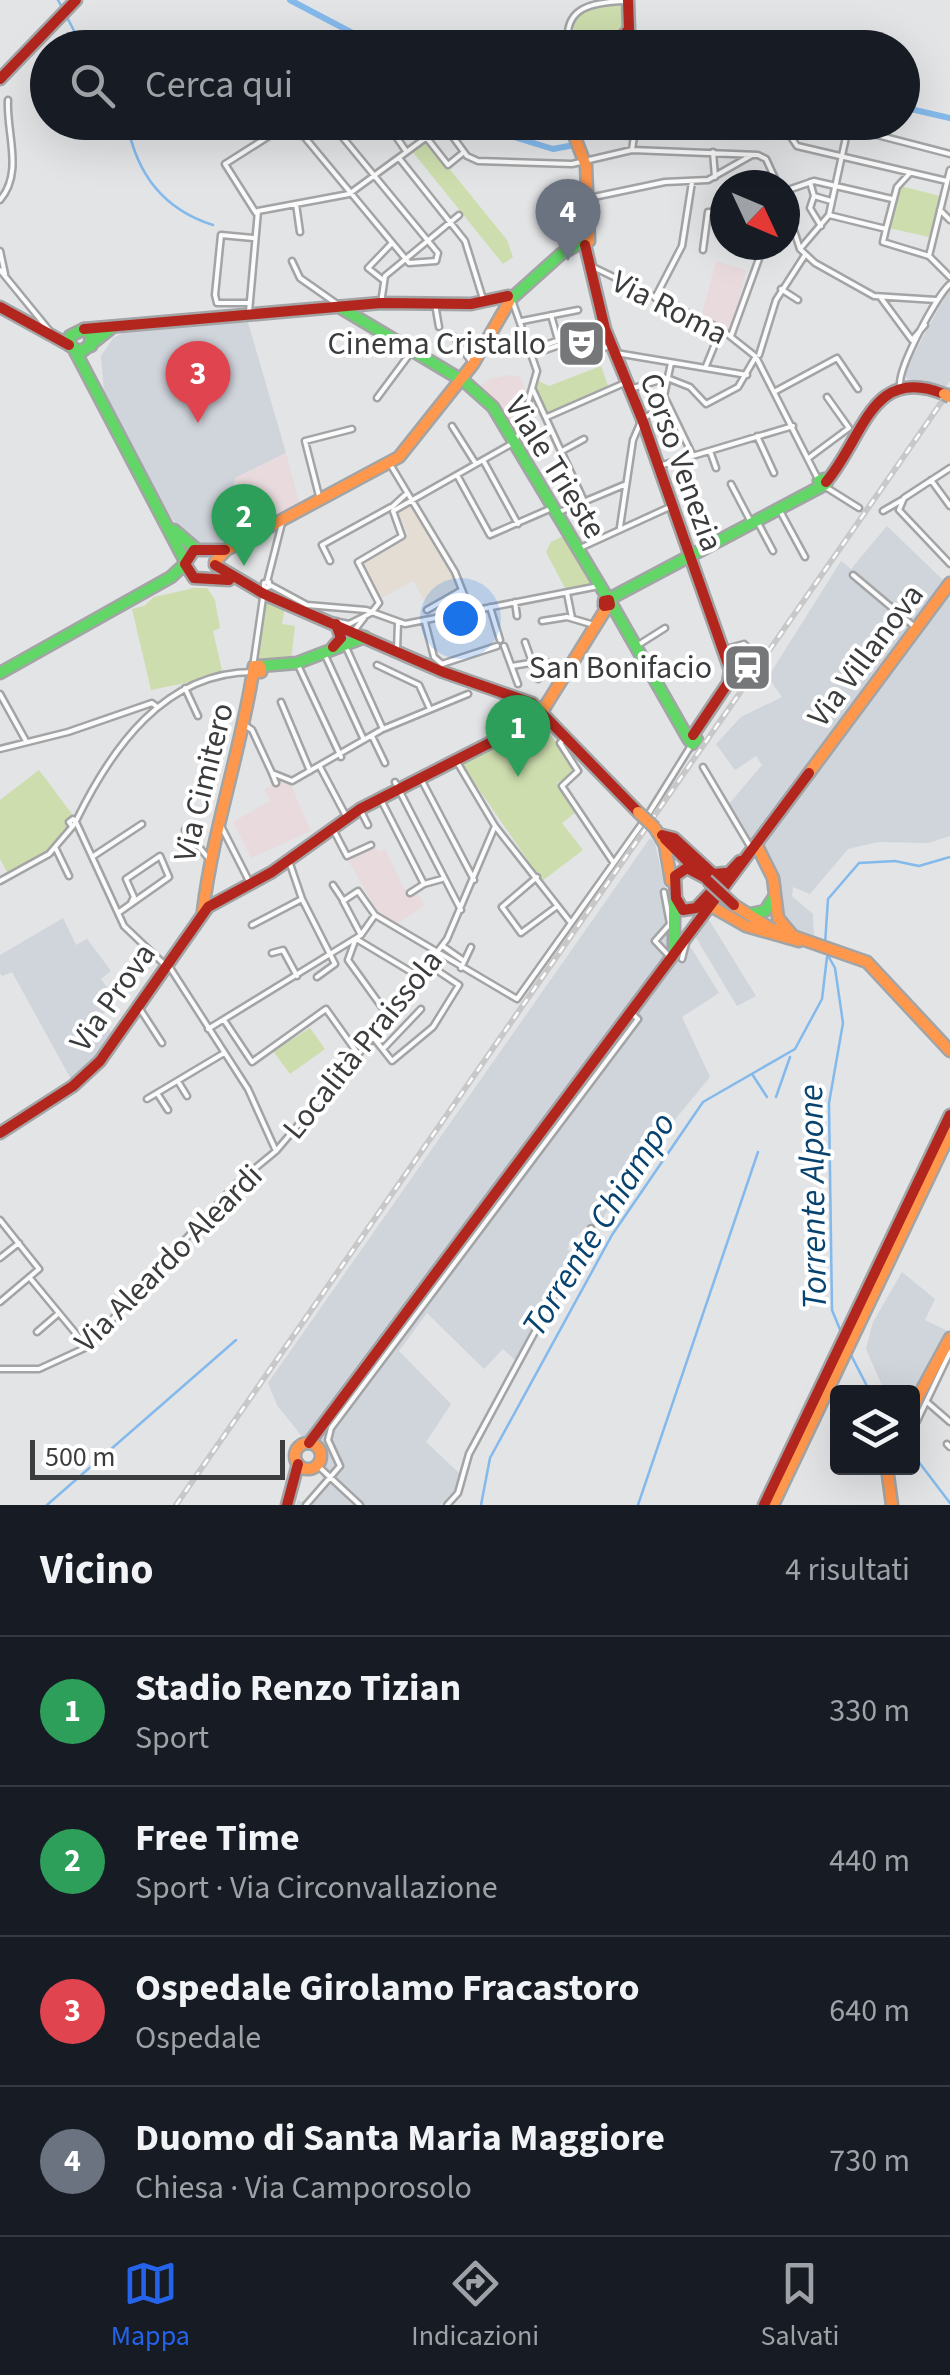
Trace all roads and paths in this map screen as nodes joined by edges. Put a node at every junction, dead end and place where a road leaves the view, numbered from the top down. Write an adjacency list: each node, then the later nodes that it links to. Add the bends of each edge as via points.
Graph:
1 (76, 0): 3 (main road)
2 (628, 0): 4 (street, via 592,2 579,9); 5 (main road)
3 (48, 30)
4 (570, 30)
5 (627, 30)
6 (30, 48): 7 (main road)
7 (0, 79)
8 (8, 100): 46 (street, via 12,167)
9 (264, 140): 51 (street, via 225,166)
10 (306, 140): 42 (street)
11 (345, 140): 35 (street)
12 (399, 140): 21 (street)
13 (420, 140): 21 (street)
14 (428, 140): 23 (street, via 448,164)
15 (455, 140): 23 (street)
16 (577, 140): 27 (main road, Corso Venezia)
17 (633, 140): 22 (street)
18 (793, 140): 28 (street)
19 (845, 140): 28 (street)
20 (895, 140): 26 (street)
21 (406, 150): 29 (street)
22 (632, 150): 24 (street); 27 (street)
23 (464, 152): 27 (street, via 484,162)
24 (713, 152): 25 (street); 30 (street)
25 (752, 154): 31 (street); 32 (street, via 766,159)
26 (950, 154)
27 (583, 156): 44 (main road, Corso Venezia)
28 (841, 156): 34 (street); 41 (street)
29 (398, 157): 35 (street); 55 (street)
30 (714, 170)
31 (726, 170)
32 (771, 170)
33 (950, 170): 37 (street)
34 (910, 173): 37 (street); 45 (street)
35 (374, 176): 42 (street); 61 (street)
36 (710, 178): 38 (street)
37 (947, 181): 49 (street)
38 (692, 182): 44 (street); 77 (street, via 682,246)
39 (810, 182): 40 (street); 41 (street); 43 (street)
40 (800, 186)
41 (835, 186): 45 (street); 47 (street)
42 (350, 193): 48 (street); 63 (street)
43 (814, 196): 47 (street); 56 (street, via 810,208)
44 (589, 198): 62 (main road, Corso Venezia)
45 (892, 199): 57 (street)
46 (0, 200)
47 (831, 201): 53 (street)
48 (296, 204): 51 (street); 59 (street)
49 (940, 210): 54 (street); 68 (street)
50 (710, 212): 65 (street)
51 (256, 213): 60 (street)
52 (459, 215): 55 (street)
53 (829, 215): 56 (street); 57 (street)
54 (950, 220)
55 (450, 222): 61 (street); 83 (street, via 464,240)
56 (821, 226): 64 (street)
57 (886, 229): 68 (street, via 883,242)
58 (572, 230): 62 (street)
59 (300, 232)
60 (253, 238): 84 (street); 84 (street, via 221,235 215,294 216,303)
61 (428, 241): 69 (street); 69 (street, via 438,259)
62 (585, 242): 72 (main road, Corso Venezia); 79 (main road)
63 (391, 244): 69 (street); 74 (street, via 368,268)
64 (800, 249): 67 (street)
65 (703, 250)
66 (0, 251): 73 (street)
67 (805, 255): 76 (street); 78 (street)
68 (929, 256): 75 (street)
69 (404, 259): 74 (street)
70 (759, 260): 100 (street)
71 (292, 261): 87 (street, via 296,274)
72 (591, 266): 77 (street, Via Roma); 95 (main road, Corso Venezia)
73 (2, 272): 97 (street)
74 (382, 280): 82 (street)
75 (950, 280): 81 (street)
76 (782, 289): 80 (street); 108 (street)
77 (655, 298): 96 (street, Via Roma)
78 (881, 298): 81 (street); 92 (street, via 912,340)
79 (509, 299): 83 (main road); 91 (street); 110 (main road)
80 (798, 300)
81 (936, 300): 92 (street)
82 (381, 302): 85 (main road); 87 (main road)
83 (484, 302): 85 (main road)
84 (250, 303): 90 (street)
85 (435, 304): 94 (street)
86 (0, 306): 97 (main road)
87 (351, 308): 90 (main road); 105 (main road, Viale Trieste)
88 (578, 310): 89 (street)
89 (550, 314): 91 (street); 101 (street)
90 (249, 317): 93 (main road)
91 (522, 320): 106 (street)
92 (925, 325): 118 (street, via 901,370)
93 (112, 327): 98 (main road); 103 (main road)
94 (440, 327)
95 (604, 327): 101 (street); 104 (main road, Corso Venezia)
96 (721, 329): 100 (street, Via Roma); 111 (street)
97 (46, 330): 98 (main road); 102 (main road)
98 (80, 330): 102 (main road); 103 (main road, via 92,338)
99 (453, 336): 110 (street)
100 (731, 336): 108 (street, Via Roma)
101 (559, 343): 106 (street)
102 (73, 348): 103 (main road); 116 (main road)
103 (90, 348): 116 (main road)
104 (614, 349): 107 (street); 109 (street); 117 (main road, Corso Venezia)
105 (412, 351): 114 (main road, Viale Trieste); 125 (street)
106 (532, 352): 120 (street)
107 (594, 352)
108 (758, 359): 112 (street); 122 (street)
109 (672, 362): 111 (street); 113 (street)
110 (474, 364): 114 (main road)
111 (706, 366): 112 (street)
112 (749, 372): 113 (street, via 706,404 690,387)
113 (666, 378): 115 (street); 119 (street)
114 (462, 380): 134 (main road, Viale Trieste, via 493,407); 140 (main road)
115 (654, 381): 117 (street); 119 (street)
116 (94, 383): 166 (main road)
117 (628, 385): 127 (street); 128 (main road, Corso Venezia)
118 (900, 386): 123 (main road, via 924,384); 148 (main road, via 874,406 836,473)
119 (664, 388): 126 (street)
120 (533, 390): 127 (street); 134 (street)
121 (858, 390): 122 (street, via 838,358)
122 (774, 392): 130 (street)
123 (947, 396)
124 (828, 397): 138 (street, via 849,428)
125 (377, 398)
126 (668, 405): 128 (street); 137 (street)
127 (546, 417): 135 (street)
128 (642, 419): 142 (main road, Corso Venezia); 150 (street)
129 (452, 426): 141 (street)
130 (793, 426): 132 (street); 138 (street)
131 (352, 429): 152 (street, via 305,441)
132 (757, 436): 136 (street); 145 (street)
133 (584, 439): 135 (street)
134 (514, 441): 139 (street); 160 (main road, Viale Trieste)
135 (562, 450): 155 (street)
136 (710, 450): 137 (street); 143 (street)
137 (693, 456): 142 (street)
138 (810, 457): 148 (street)
139 (483, 460): 141 (street); 165 (street)
140 (390, 464): 151 (street); 152 (main road)
141 (476, 464): 146 (street)
142 (658, 467): 156 (main road, Corso Venezia)
143 (716, 468)
144 (950, 468): 147 (street)
145 (774, 473)
146 (457, 476): 153 (street); 165 (street, via 490,535)
147 (931, 480): 154 (street); 157 (street)
148 (822, 483): 158 (street); 161 (main road)
149 (731, 484): 163 (street)
150 (624, 485): 155 (street); 167 (street)
151 (405, 495): 153 (street); 159 (street)
152 (320, 497): 164 (main road)
153 (414, 500): 159 (street); 181 (street)
154 (902, 500): 162 (street); 175 (street, Via Villanova, via 903,518)
155 (584, 501): 160 (street)
156 (672, 506): 167 (street); 172 (main road, Corso Venezia)
157 (950, 506)
158 (859, 508)
159 (392, 509): 173 (street, via 322,545); 189 (street, via 402,536 358,562 379,603)
160 (555, 510): 165 (street); 168 (main road, Viale Trieste)
161 (779, 510): 163 (main road); 171 (street)
162 (883, 510)
163 (755, 522): 169 (street); 172 (main road)
164 (282, 523): 170 (main road); 189 (street, via 269,583 307,604)
165 (518, 524)
166 (170, 526): 170 (main road); 174 (main road)
167 (620, 527): 168 (street)
168 (578, 549): 185 (main road, Viale Trieste)
169 (773, 551)
170 (209, 556): 174 (main road); 178 (main road); 179 (main road)
171 (806, 557)
172 (691, 558): 185 (main road); 205 (main road, Corso Venezia)
173 (330, 561)
174 (185, 562): 177 (main road); 178 (main road)
175 (950, 564)
176 (853, 575): 198 (street)
177 (171, 577): 178 (main road); 215 (main road)
178 (197, 577): 179 (main road)
179 (235, 581): 194 (main road)
180 (950, 583): 198 (main road, Via Villanova)
181 (463, 590): 187 (street); 188 (street)
182 (567, 593): 184 (street); 185 (street); 191 (street)
183 (262, 598): 212 (street, Via Cimitero)
184 (515, 602): 186 (street); 190 (street)
185 (607, 603): 191 (street); 203 (main road, Viale Trieste); 213 (main road)
186 (490, 607): 188 (street); 202 (street)
187 (427, 610)
188 (470, 610): 192 (street)
189 (369, 614): 195 (street); 196 (street); 196 (street)
190 (517, 616)
191 (572, 618): 193 (street)
192 (424, 620): 195 (street); 202 (street, via 442,664)
193 (542, 621)
194 (332, 622): 196 (main road); 206 (main road, via 340,641)
195 (398, 623): 204 (street)
196 (354, 627): 199 (main road); 201 (main road)
197 (665, 628): 203 (street)
198 (916, 628): 263 (main road, Via Villanova)
199 (366, 637): 201 (main road); 204 (main road)
200 (525, 642): 207 (street)
201 (345, 644): 206 (main road); 232 (street)
202 (500, 644): 211 (street)
203 (634, 648): 208 (main road, Viale Trieste)
204 (396, 650): 224 (main road)
205 (723, 650): 216 (main road, Corso Venezia); 216 (street, via 748,647)
206 (324, 654): 209 (main road); 237 (street)
207 (532, 661): 211 (street); 213 (street); 217 (street)
208 (642, 662): 214 (street); 235 (main road, Viale Trieste)
209 (297, 663): 212 (main road); 239 (street)
210 (377, 665): 226 (street, via 420,686)
211 (512, 666): 218 (street)
212 (256, 669): 219 (street); 230 (main road, Via Cimitero)
213 (569, 669): 223 (main road)
214 (625, 672)
215 (0, 673)
216 (730, 674): 235 (main road)
217 (538, 679)
218 (518, 684)
219 (185, 688): 225 (street); 228 (street)
220 (0, 694): 236 (street)
221 (468, 694): 226 (street)
222 (282, 702): 244 (street)
223 (551, 702): 224 (main road); 227 (main road); 231 (main road)
224 (532, 704): 227 (main road); 229 (main road)
225 (156, 706): 236 (street); 254 (street)
226 (429, 708): 232 (street)
227 (543, 713): 229 (main road); 231 (main road)
228 (198, 716)
229 (530, 724): 231 (main road); 241 (main road)
230 (245, 725): 245 (street); 253 (main road, Via Cimitero)
231 (555, 726): 234 (main road)
232 (383, 728): 233 (street)
233 (372, 736): 237 (street); 240 (street)
234 (566, 736): 251 (main road); 268 (street, via 560,743 578,771 562,786)
235 (691, 737): 251 (street)
236 (26, 742): 238 (street)
237 (365, 742): 239 (street)
238 (0, 749)
239 (341, 757): 243 (street)
240 (384, 762)
241 (457, 762): 246 (main road); 257 (street)
242 (703, 767): 263 (street)
243 (320, 768): 244 (street); 252 (street)
244 (310, 772): 245 (street, via 289,782)
245 (272, 773): 247 (street)
246 (421, 779): 248 (main road); 274 (street)
247 (276, 783)
248 (396, 786): 249 (main road); 273 (street)
249 (380, 799): 250 (main road); 277 (street)
250 (360, 809): 252 (main road); 256 (street)
251 (642, 817): 260 (main road, bridge); 268 (street)
252 (347, 818): 258 (main road)
253 (216, 819): 266 (main road, Via Cimitero); 276 (street)
254 (74, 824): 262 (street); 265 (street)
255 (142, 824): 265 (street)
256 (368, 825)
257 (496, 826): 271 (street); 274 (street, Località Praissola)
258 (332, 828): 261 (street, via 347,856); 267 (main road)
259 (185, 830): 266 (street)
260 (658, 831): 264 (main road); 269 (main road, via 713,874)
261 (371, 845)
262 (55, 848): 270 (street); 275 (street)
263 (752, 851): 269 (main road); 281 (main road, via 773,878); 287 (main road)
264 (672, 854): 272 (main road); 303 (main road)
265 (92, 857): 290 (street)
266 (209, 858): 285 (main road, Via Cimitero)
267 (289, 861): 276 (main road); 282 (street)
268 (612, 862): 293 (street)
269 (730, 870): 272 (main road, via 696,908 683,910 675,876 687,868)
270 (69, 876)
271 (537, 877): 286 (street); 286 (street, via 502,907 521,933)
272 (705, 878): 289 (main road, bridge)
273 (442, 879): 277 (street); 288 (street)
274 (474, 880): 288 (street, Località Praissola)
275 (0, 881)
276 (250, 883): 285 (main road)
277 (424, 884): 279 (street)
278 (333, 885): 284 (street)
279 (410, 892)
280 (664, 892): 303 (street, via 670,924 656,940)
281 (774, 896): 289 (main road, via 764,912); 292 (main road)
282 (302, 899): 294 (street); 302 (street)
283 (135, 900): 283 (street, via 170,875 160,856 126,879); 290 (street)
284 (343, 900): 291 (street, via 359,891); 296 (street)
285 (204, 904): 305 (main road, Via Prova)
286 (558, 906): 293 (street)
287 (706, 909): 297 (main road, via 716,906 746,926); 303 (main road)
288 (461, 910): 298 (street, Località Praissola)
289 (744, 913): 295 (main road)
290 (118, 914): 305 (street)
291 (375, 915): 296 (street); 301 (street)
292 (778, 918): 295 (main road); 297 (main road)
293 (571, 924): 307 (street, via 519,998)
294 (252, 925)
295 (770, 928): 297 (main road)
296 (358, 937): 302 (street); 310 (street); 313 (street, via 348,960)
297 (800, 938): 319 (main road, via 873,966)
298 (442, 946): 301 (street, Località Praissola); 304 (street)
299 (470, 947): 304 (street)
300 (272, 953): 308 (street, via 283,950)
301 (436, 953): 306 (street, Località Praissola); 307 (street)
302 (330, 954): 308 (street); 309 (street, via 335,964)
303 (675, 956): 326 (main road)
304 (464, 961): 307 (street)
305 (166, 964): 311 (main road, Via Prova); 315 (street)
306 (429, 965): 310 (street, Località Praissola); 318 (street, via 458,988 433,1027 392,1062)
307 (461, 968)
308 (296, 976): 314 (street)
309 (318, 977)
310 (420, 977): 313 (street, Località Praissola)
311 (137, 1007): 317 (street); 329 (main road, Via Prova, via 88,1074)
312 (421, 1009): 318 (street)
313 (390, 1017): 316 (street, Località Praissola)
314 (224, 1020): 315 (street); 321 (street, via 252,1062 326,1010)
315 (208, 1030): 320 (street)
316 (373, 1038): 318 (street); 321 (street, Località Praissola)
317 (162, 1043)
318 (384, 1049)
319 (950, 1051)
320 (224, 1053): 322 (street); 331 (street)
321 (358, 1054): 331 (street, Località Praissola)
322 (178, 1081): 323 (street); 324 (street)
323 (157, 1094): 325 (street); 327 (street)
324 (187, 1096)
325 (147, 1099)
326 (567, 1102): 351 (main road); 354 (street, via 331,1428 328,1440 340,1460)
327 (168, 1110)
328 (950, 1115): 339 (main road)
329 (0, 1133)
330 (950, 1133): 339 (main road)
331 (276, 1151): 342 (street, Via Aleardo Aleardi, via 236,1184)
332 (0, 1220): 334 (street)
333 (591, 1228): 358 (street, via 469,1454 458,1493)
334 (19, 1243): 335 (street); 336 (street, via 39,1269)
335 (0, 1258)
336 (30, 1278): 337 (street); 338 (street)
337 (0, 1302)
338 (59, 1313): 340 (street); 342 (street)
339 (851, 1331): 343 (main road)
340 (36, 1332)
341 (950, 1338): 347 (main road)
342 (87, 1347): 346 (street, Via Aleardo Aleardi, via 39,1369)
343 (841, 1352): 359 (main road); 360 (main road)
344 (950, 1352): 345 (street)
345 (947, 1363): 348 (street)
346 (0, 1369)
347 (920, 1393)
348 (926, 1401): 349 (street); 350 (street)
349 (920, 1414)
350 (950, 1422)
351 (313, 1444): 352 (main road, via 321,1453); 352 (main road, via 296,1452)
352 (308, 1466): 354 (street); 355 (main road)
353 (888, 1475): 361 (main road)
354 (331, 1478): 356 (street); 357 (street)
355 (287, 1505)
356 (306, 1505)
357 (360, 1505)
358 (446, 1505)
359 (764, 1505)
360 (772, 1505)
361 (892, 1505)

